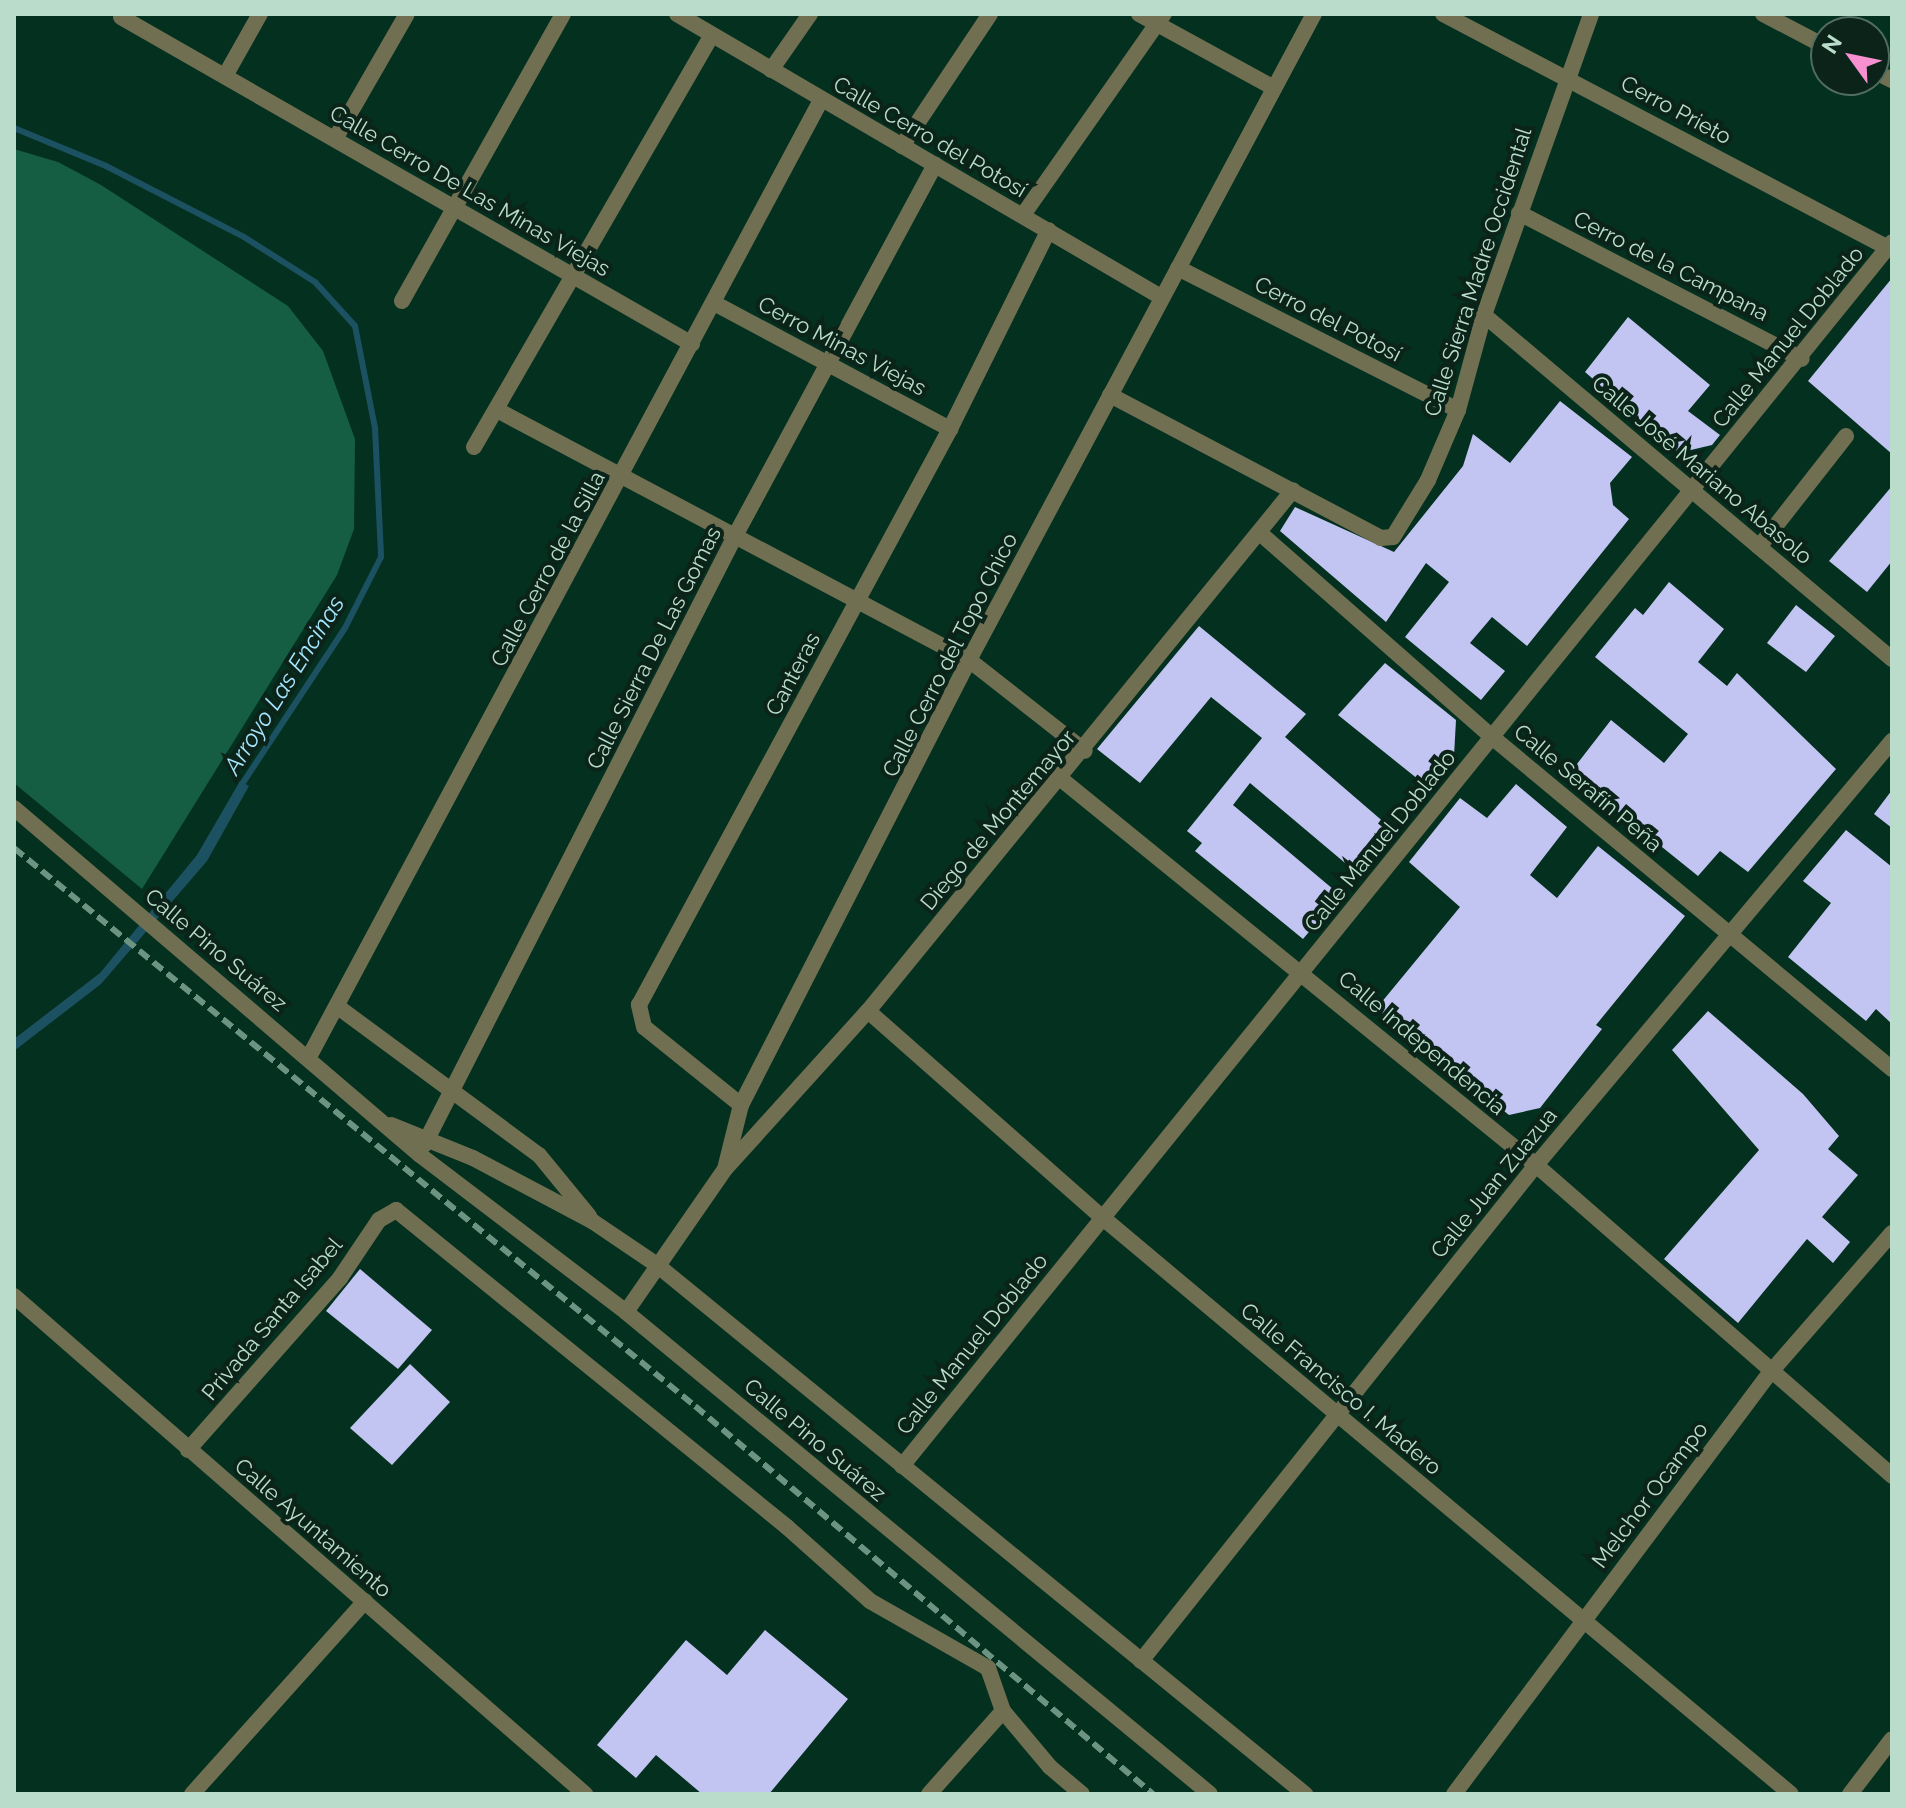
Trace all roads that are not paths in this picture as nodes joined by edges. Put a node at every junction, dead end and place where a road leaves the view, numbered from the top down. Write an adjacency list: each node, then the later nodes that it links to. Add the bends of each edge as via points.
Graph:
1 (260, 14): 17 (street)
2 (407, 14): 21 (street)
3 (563, 14): 24 (street)
4 (677, 14): 14 (street, Calle Cerro del Potosí)
5 (810, 14): 16 (street)
6 (990, 14): 22 (street)
7 (1139, 14): 13 (street)
8 (1314, 14): 19 (street, Calle Cerro del Topo Chico)
9 (1443, 14): 18 (street, Cerro Prieto)
10 (1591, 14): 18 (street, Calle Sierra Madre Occidental)
11 (1763, 14): 15 (street)
12 (121, 17): 17 (street, Calle Cerro De Las Minas Viejas)
13 (1160, 19): 19 (street); 26 (street)
14 (712, 35): 16 (street, Calle Cerro del Potosí); 30 (street)
15 (1810, 39)
16 (771, 70): 20 (street, Calle Cerro del Potosí)
17 (225, 76): 21 (street, Calle Cerro De Las Minas Viejas)
18 (1566, 77): 25 (street, Calle Sierra Madre Occidental); 28 (street, Cerro Prieto)
19 (1274, 88): 29 (street, Calle Cerro del Topo Chico)
20 (821, 100): 22 (street, Calle Cerro del Potosí); 33 (street, Calle Cerro de la Silla)
21 (335, 139): 24 (street, Calle Cerro De Las Minas Viejas)
22 (902, 146): 23 (street, Calle Cerro del Potosí)
23 (935, 164): 26 (street, Calle Cerro del Potosí); 37 (street, Calle Sierra De Las Gomas)
24 (454, 207): 30 (street, Calle Cerro De Las Minas Viejas); 32 (street)
25 (1519, 213): 34 (street, Calle Sierra Madre Occidental); 36 (street, Cerro de la Campana)
26 (1023, 215): 27 (street, Calle Cerro del Potosí)
27 (1049, 230): 31 (street, Calle Cerro del Potosí); 41 (street, Canteras)
28 (1891, 247): 36 (street, Calle Manuel Doblado)
29 (1178, 268): 31 (street, Calle Cerro del Topo Chico); 40 (street, Cerro del Potosí)
30 (573, 275): 35 (street, Calle Cerro De Las Minas Viejas); 39 (street)
31 (1161, 297): 38 (street, Calle Cerro del Topo Chico)
32 (402, 301)
33 (714, 303): 35 (street, Calle Cerro de la Silla); 37 (street, Cerro Minas Viejas)
34 (1484, 315): 40 (street, Calle Sierra Madre Occidental); 46 (street, Calle José Mariano Abasolo)
35 (692, 344): 44 (street, Calle Cerro de la Silla)
36 (1802, 359): 46 (street, Calle Manuel Doblado)
37 (831, 364): 41 (street, Cerro Minas Viejas); 48 (street, Calle Sierra De Las Gomas)
38 (1110, 395): 45 (street); 52 (street, Calle Cerro del Topo Chico)
39 (497, 410): 43 (street); 44 (street)
40 (1458, 410): 45 (street, Calle Sierra Madre Occidental, via 1428,480 1393,537 1381,538)
41 (950, 429): 50 (street, Canteras)
42 (1846, 436): 49 (street)
43 (474, 447)
44 (622, 478): 48 (street); 60 (street, Calle Cerro de la Silla)
45 (1293, 490): 47 (street, Diego de Montemayor)
46 (1691, 490): 49 (street, Calle José Mariano Abasolo); 53 (street, Calle Manuel Doblado)
47 (1261, 534): 53 (street, Calle Serafín Peña); 55 (street, Diego de Montemayor)
48 (735, 536): 50 (street); 64 (street, Calle Sierra De Las Gomas)
49 (1759, 547): 51 (street, Calle José Mariano Abasolo)
50 (856, 600): 52 (street); 65 (street, Canteras, via 639,1005 644,1027)
51 (1892, 659)
52 (969, 660): 55 (street); 65 (street, Calle Cerro del Topo Chico)
53 (1492, 737): 58 (street, Calle Serafín Peña); 59 (street, Calle Manuel Doblado)
54 (1892, 741): 58 (street, Calle Juan Zuazua)
55 (1085, 751): 56 (street, Diego de Montemayor)
56 (1061, 779): 59 (street, Calle Independencia); 61 (street, Diego de Montemayor)
57 (14, 808): 62 (street, Calle Pino Suárez)
58 (1728, 933): 63 (street, Calle Serafín Peña); 69 (street, Calle Juan Zuazua)
59 (1302, 973): 69 (street, Calle Independencia); 71 (street, Calle Manuel Doblado)
60 (338, 1007): 62 (street, Calle Cerro de la Silla); 64 (street, Calle Pino Suárez)
61 (868, 1011): 70 (street, Diego de Montemayor); 71 (street, Calle Francisco I. Madero)
62 (309, 1057): 66 (street, Calle Pino Suárez)
63 (1892, 1069)
64 (451, 1087): 67 (street, Calle Sierra De Las Gomas); 72 (street, Calle Pino Suárez, via 539,1155)
65 (741, 1105): 70 (street, Calle Cerro del Topo Chico)
66 (389, 1125): 67 (street, Calle Pino Suárez); 68 (street, Calle Pino Suárez)
67 (429, 1136): 68 (street, Calle Sierra De Las Gomas); 72 (street, Calle Pino Suárez)
68 (420, 1155): 76 (street, Calle Pino Suárez)
69 (1536, 1165): 77 (street, Calle Independencia); 78 (street, Calle Juan Zuazua)
70 (725, 1169): 74 (street, Calle Cerro del Topo Chico)
71 (1103, 1218): 78 (street, Calle Francisco I. Madero); 80 (street, Calle Manuel Doblado)
72 (592, 1221): 74 (street, Calle Pino Suárez)
73 (1892, 1233): 77 (street, Melchor Ocampo)
74 (657, 1265): 76 (street, Calle Cerro del Topo Chico); 80 (street, Calle Pino Suárez)
75 (14, 1296): 79 (street, Calle Ayuntamiento)
76 (626, 1312): 91 (street, Calle Pino Suárez)
77 (1769, 1374): 81 (street, Calle Independencia); 83 (street, Melchor Ocampo)
78 (1338, 1415): 83 (street, Calle Francisco I. Madero); 84 (street, Calle Juan Zuazua)
79 (188, 1450): 82 (street, Calle Ayuntamiento); 85 (street, Privada Santa Isabel, via 340,1278 385,1214 396,1210 787,1527 870,1601 976,1659 994,1678)
80 (902, 1466): 84 (street, Calle Pino Suárez)
81 (1892, 1476)
82 (365, 1601): 87 (street); 88 (street, Calle Ayuntamiento)
83 (1582, 1622): 93 (street, Melchor Ocampo); 94 (street, Calle Francisco I. Madero)
84 (1141, 1661): 92 (street, Calle Pino Suárez)
85 (1003, 1711): 89 (street); 90 (street, via 1050,1767)
86 (1892, 1739): 95 (street)
87 (192, 1794)
88 (585, 1794)
89 (929, 1794)
90 (1082, 1794)
91 (1210, 1794)
92 (1305, 1794)
93 (1454, 1794)
94 (1791, 1794)
95 (1850, 1794)

